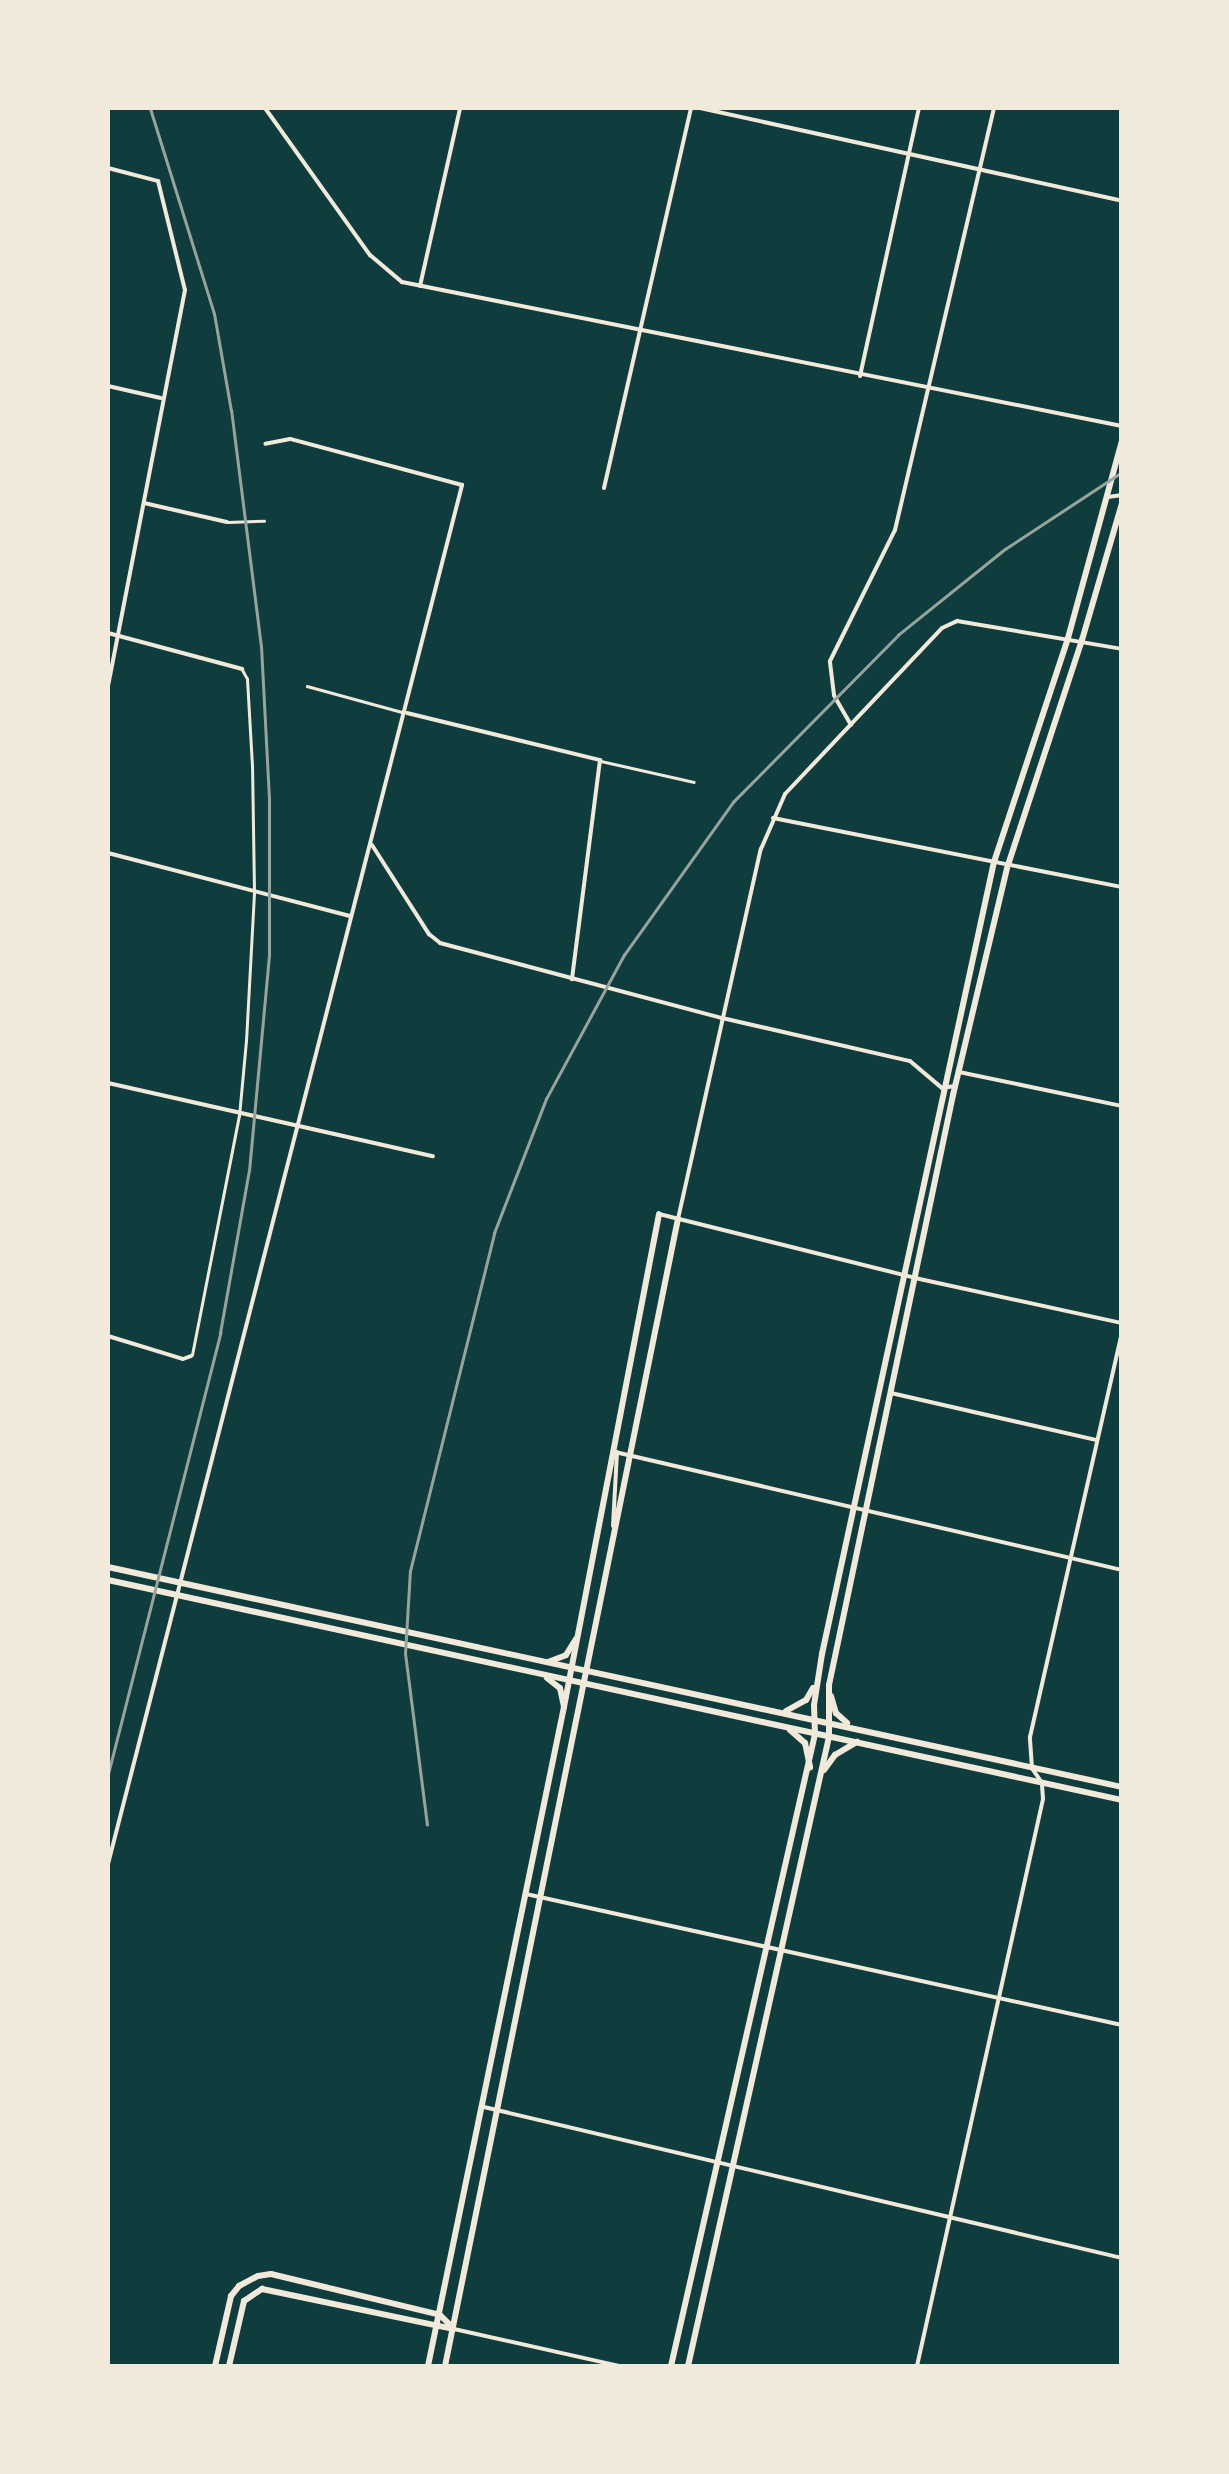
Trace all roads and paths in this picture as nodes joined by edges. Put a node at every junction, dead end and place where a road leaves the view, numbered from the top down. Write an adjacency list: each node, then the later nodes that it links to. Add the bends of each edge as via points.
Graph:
1 (265, 108): 11 (street, via 370,255 402,282)
2 (460, 108): 11 (street)
3 (691, 108): 12 (street)
4 (700, 108): 7 (street)
5 (919, 108): 7 (street)
6 (994, 108): 9 (street)
7 (909, 153): 9 (street); 13 (street)
8 (108, 168): 16 (street, via 158,182 186,290)
9 (979, 168): 10 (street); 15 (street)
10 (1122, 201)
11 (420, 286): 12 (street)
12 (642, 329): 13 (street); 20 (street)
13 (860, 376): 15 (street)
14 (108, 386): 16 (street)
15 (927, 390): 17 (street); 36 (street, via 895,530 830,662 834,695)
16 (164, 399): 24 (street)
17 (1122, 426)
18 (1122, 441): 22 (main road)
19 (265, 444): 35 (street, via 290,439 462,485)
20 (604, 488)
21 (1122, 495): 22 (street)
22 (1108, 498): 29 (main road)
23 (1122, 503): 30 (main road)
24 (144, 504): 26 (street); 28 (street)
25 (264, 520): 26 (lane)
26 (227, 522)
27 (108, 633): 28 (street)
28 (118, 636): 32 (street); 33 (street)
29 (1068, 638): 30 (street); 36 (street, via 969,620 942,628); 42 (main road)
30 (1082, 640): 31 (street); 43 (main road)
31 (1122, 648)
32 (242, 669): 45 (lane, via 248,679)
33 (108, 684)
34 (307, 686): 35 (lane)
35 (407, 713): 37 (street); 40 (street)
36 (852, 725): 39 (street, via 786,794)
37 (600, 760): 38 (lane); 47 (street)
38 (694, 782)
39 (772, 818): 42 (street); 48 (street)
40 (372, 845): 46 (street); 47 (street, via 440,942)
41 (108, 853): 45 (street)
42 (994, 862): 43 (street); 52 (main road)
43 (1008, 864): 44 (street); 49 (main road)
44 (1122, 887)
45 (254, 891): 46 (street); 54 (lane)
46 (350, 916): 55 (street)
47 (572, 979): 48 (street)
48 (722, 1018): 52 (street, via 910,1062); 58 (street)
49 (959, 1072): 51 (main road); 53 (street)
50 (108, 1083): 54 (street)
51 (956, 1086): 52 (street); 60 (main road)
52 (942, 1088): 59 (main road)
53 (1122, 1106)
54 (239, 1116): 55 (street); 64 (lane)
55 (295, 1128): 56 (street); 76 (street)
56 (434, 1156)
57 (659, 1214): 58 (street); 67 (main road)
58 (678, 1220): 59 (street); 68 (main road)
59 (902, 1274): 60 (street); 69 (main road)
60 (915, 1278): 61 (street); 65 (main road)
61 (1122, 1323)
62 (1122, 1331): 66 (street)
63 (108, 1336): 64 (street)
64 (191, 1356)
65 (891, 1393): 66 (street); 70 (main road)
66 (1097, 1440): 72 (street)
67 (614, 1451): 68 (street); 71 (street); 78 (main road)
68 (627, 1455): 69 (street); 71 (main road)
69 (853, 1507): 70 (street); 83 (main road)
70 (866, 1510): 72 (street); 86 (main road)
71 (614, 1534): 81 (main road)
72 (1071, 1559): 74 (street); 97 (street, via 1030,1737)
73 (108, 1567): 76 (main road)
74 (1122, 1570)
75 (108, 1580): 77 (main road)
76 (182, 1584): 77 (street); 79 (main road)
77 (178, 1597): 82 (main road); 102 (street)
78 (576, 1639): 79 (main road, via 561,1659); 80 (main road)
79 (541, 1663): 80 (main road)
80 (571, 1668): 81 (main road); 84 (main road)
81 (588, 1671): 85 (main road); 88 (main road)
82 (542, 1674): 84 (main road); 87 (main road, via 560,1688)
83 (818, 1678): 88 (main road, via 806,1700); 89 (main road)
84 (569, 1680): 85 (main road); 87 (main road)
85 (585, 1684): 91 (main road); 104 (main road)
86 (829, 1684): 90 (main road); 92 (main road, via 836,1713)
87 (564, 1707): 103 (main road)
88 (780, 1713): 89 (main road)
89 (814, 1718): 90 (main road); 93 (main road)
90 (828, 1722): 92 (main road); 94 (main road)
91 (780, 1725): 93 (main road); 96 (main road, via 804,1743)
92 (852, 1726): 97 (main road)
93 (816, 1734): 94 (main road); 96 (main road)
94 (829, 1737): 95 (main road); 98 (main road)
95 (857, 1742): 98 (main road); 99 (main road)
96 (810, 1767): 105 (main road)
97 (1032, 1768): 99 (street); 100 (main road)
98 (824, 1770): 106 (main road)
99 (1042, 1783): 101 (main road); 107 (street)
100 (1122, 1787)
101 (1122, 1800)
102 (108, 1864)
103 (526, 1894): 104 (street); 109 (main road)
104 (539, 1897): 105 (street); 110 (main road)
105 (767, 1944): 106 (street); 111 (main road)
106 (782, 1948): 107 (street); 112 (main road)
107 (998, 1997): 108 (street); 113 (street)
108 (1122, 2025)
109 (482, 2106): 110 (street); 115 (main road)
110 (498, 2110): 111 (street); 117 (main road)
111 (718, 2160): 112 (street); 123 (main road)
112 (733, 2163): 113 (street); 124 (main road)
113 (950, 2217): 114 (street); 125 (street)
114 (1122, 2258)
115 (440, 2315): 116 (main road); 117 (main road); 118 (main road, via 271,2274 247,2280 231,2296)
116 (438, 2325): 117 (main road); 119 (main road, via 274,2288 244,2300); 120 (main road)
117 (454, 2329): 121 (main road); 122 (street)
118 (215, 2366)
119 (229, 2366)
120 (428, 2366)
121 (445, 2366)
122 (619, 2366)
123 (670, 2366)
124 (688, 2366)
125 (917, 2366)

